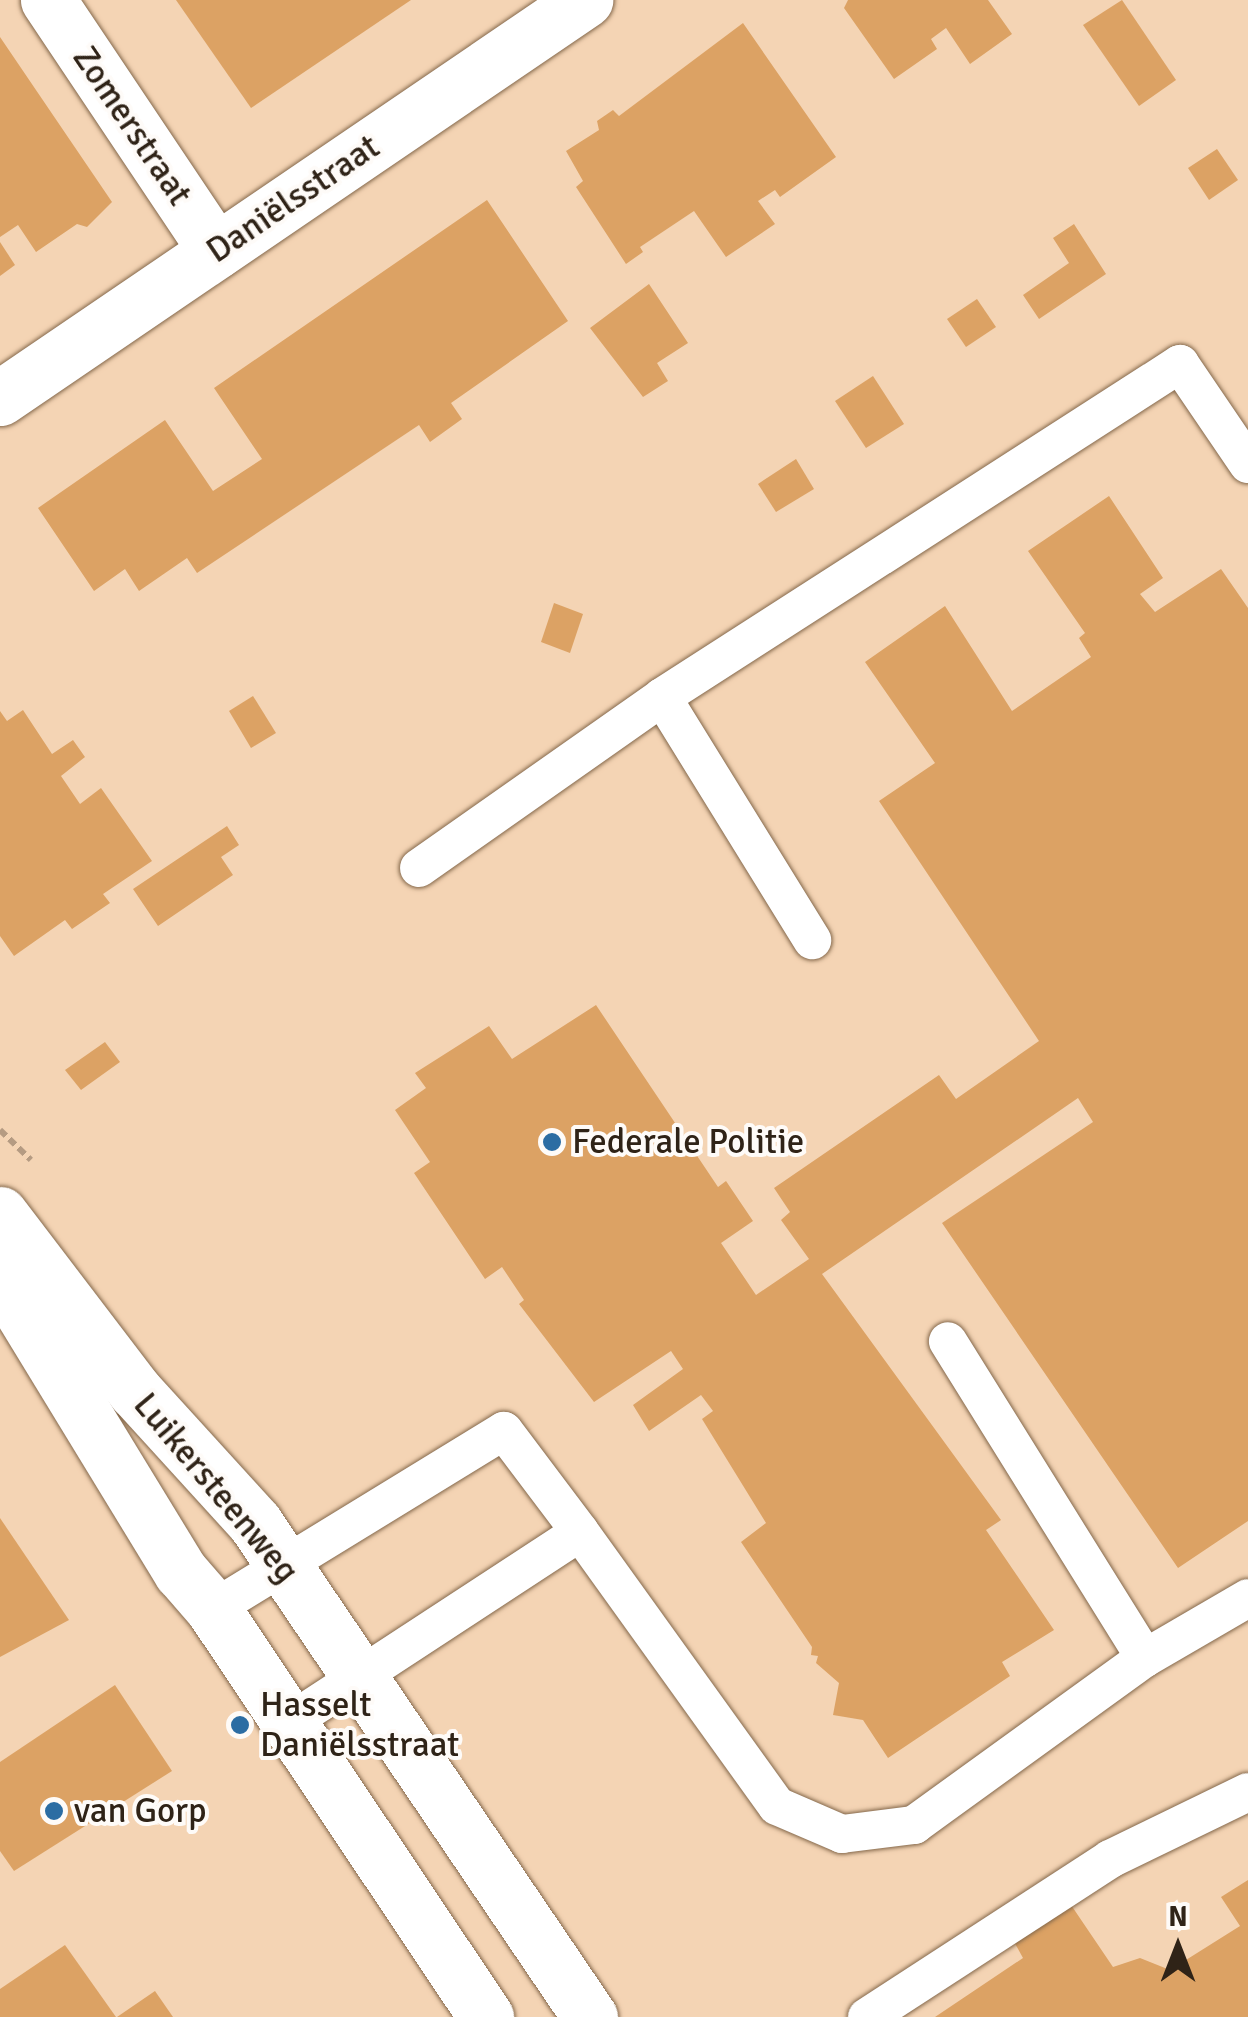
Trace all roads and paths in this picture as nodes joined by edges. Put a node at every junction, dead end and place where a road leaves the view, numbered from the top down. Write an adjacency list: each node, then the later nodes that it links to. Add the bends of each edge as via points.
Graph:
1 (48, 0): 3 (main road, Zomerstraat)
2 (585, 0): 3 (main road, Daniëlsstraat)
3 (216, 251): 4 (main road, Daniëlsstraat)
4 (0, 398)
5 (1248, 464): 6 (lane, via 1180,364)
6 (662, 697): 7 (lane); 8 (lane)
7 (419, 868)
8 (812, 940)
9 (0, 1214): 13 (main road, Luikersteenweg, via 136,1391 255,1523)
10 (0, 1276): 15 (main road, Luikersteenweg, via 181,1572)
11 (948, 1341): 16 (lane)
12 (580, 1532): 13 (lane, via 504,1430); 16 (lane, via 777,1806 842,1834 914,1825); 17 (lane)
13 (284, 1565): 15 (lane); 17 (main road, Luikersteenweg)
14 (1248, 1598): 16 (lane)
15 (213, 1610): 18 (main road, Luikersteenweg)
16 (1145, 1658)
17 (358, 1677): 18 (lane); 21 (main road, Luikersteenweg)
18 (287, 1724): 20 (main road, Luikersteenweg)
19 (1248, 1792): 22 (lane, via 1110,1859)
20 (486, 2017)
21 (590, 2017)
22 (867, 2017)

